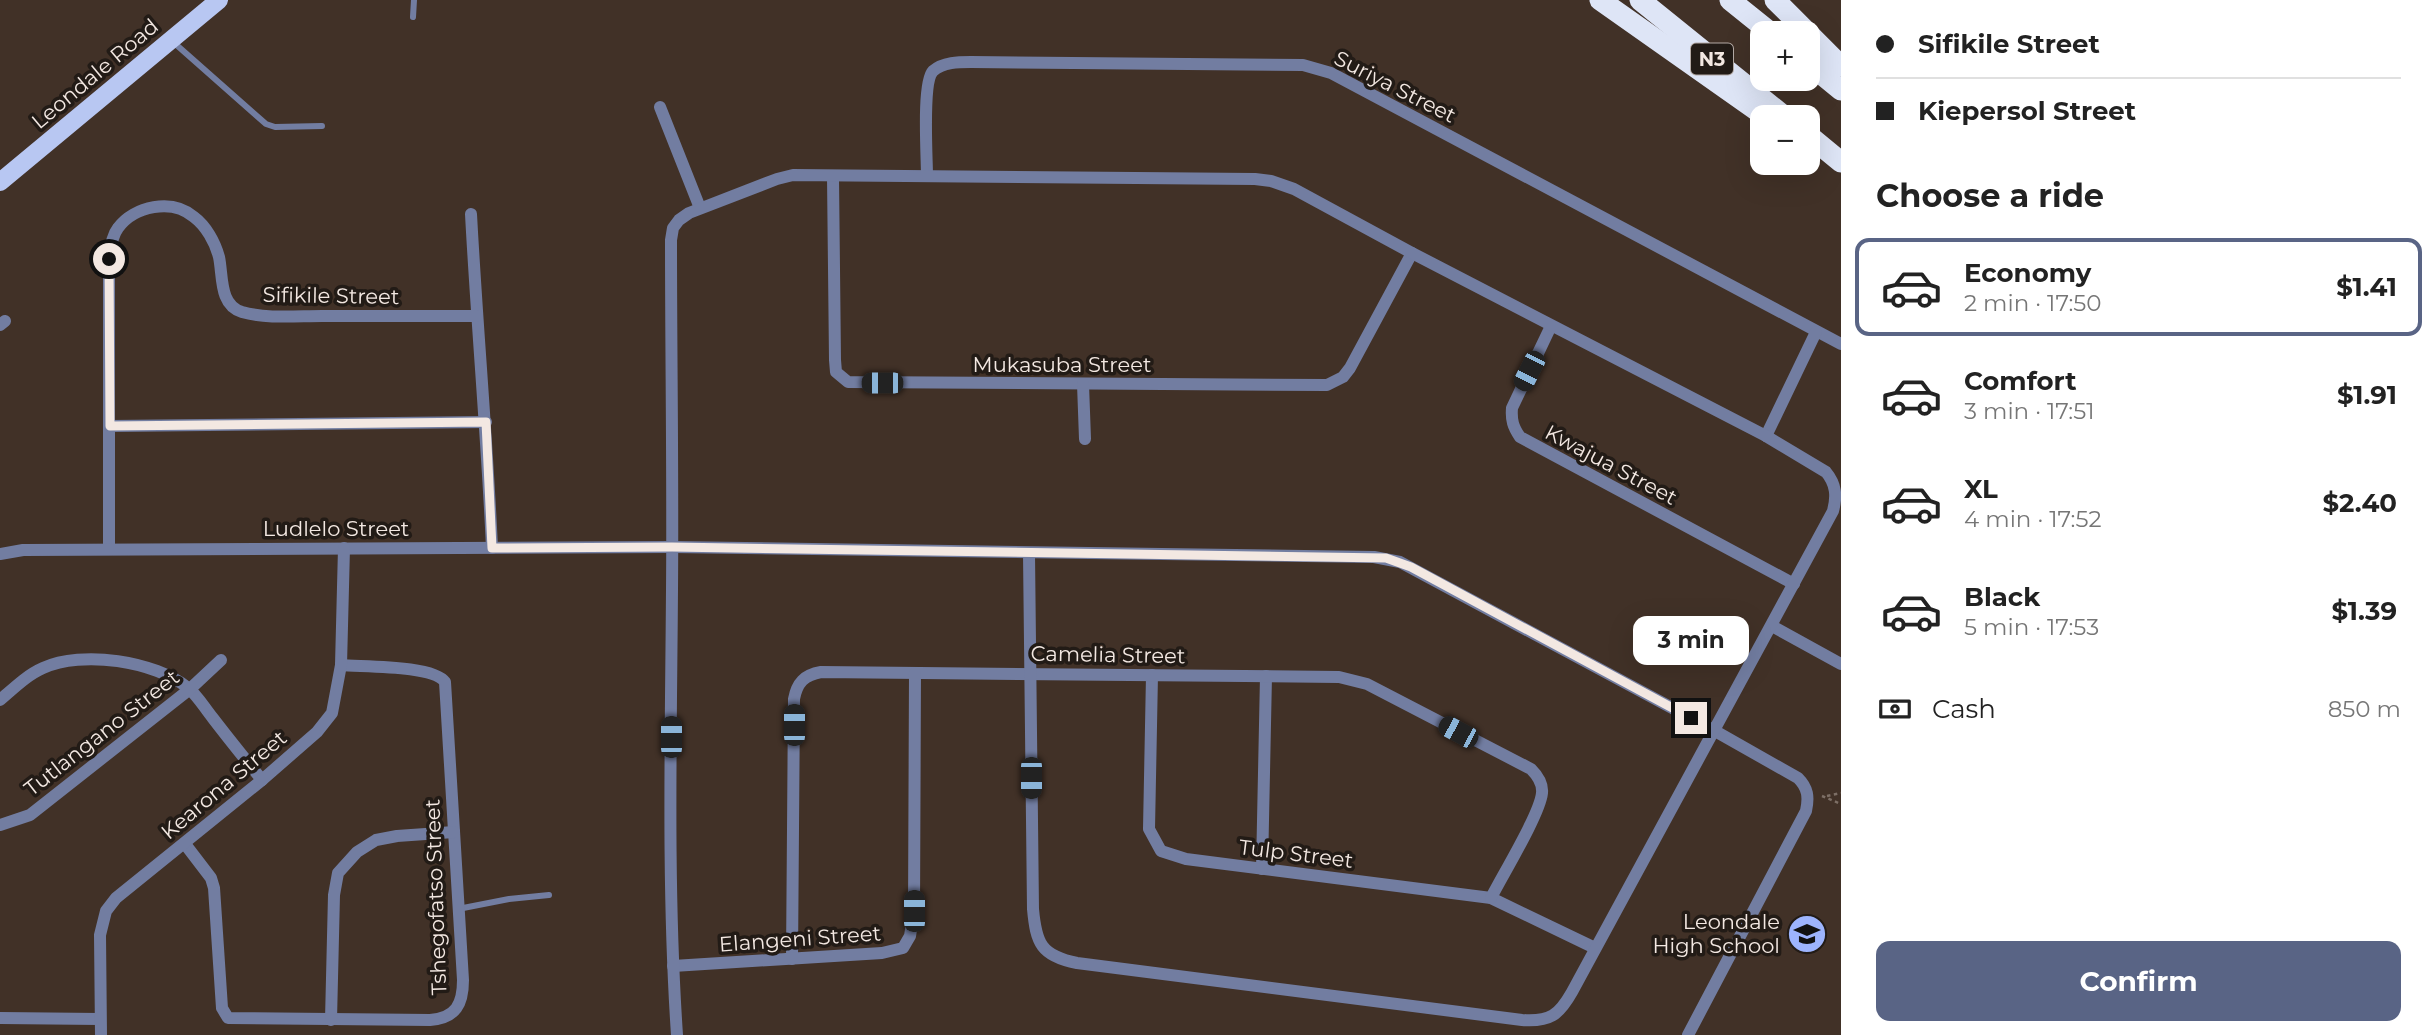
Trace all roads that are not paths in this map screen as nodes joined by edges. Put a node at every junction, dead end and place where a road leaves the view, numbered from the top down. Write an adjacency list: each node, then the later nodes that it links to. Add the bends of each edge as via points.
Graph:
1 (219, 0): 9 (main road, Leondale Road)
2 (414, 0): 7 (lane)
3 (1600, 0): 14 (highway)
4 (1640, 0): 13 (highway, N3)
5 (1730, 0): 8 (highway)
6 (1775, 0): 10 (highway)
7 (413, 18)
8 (1756, 21)
9 (171, 40): 16 (lane, via 266,124); 23 (main road, Leondale Road)
10 (1841, 66)
11 (1820, 73): 12 (highway)
12 (1841, 90)
13 (1770, 105)
14 (1750, 106)
15 (660, 107): 24 (street)
16 (322, 126)
17 (1820, 145): 19 (highway)
18 (1820, 156): 20 (highway)
19 (1841, 162)
20 (1841, 171)
21 (927, 176): 22 (street); 26 (street, via 1271,181); 29 (street, Suriya Street, via 926,89 933,71 941,66 971,62 1304,65 1331,73)
22 (833, 177): 24 (street, via 793,175); 31 (street, Mukasuba Street, via 835,359 841,378 857,383)
23 (0, 182)
24 (699, 208): 36 (street, via 679,220 671,240)
25 (471, 214): 27 (street)
26 (1412, 253): 28 (street); 31 (street, Mukasuba Street, via 1350,368 1336,382)
27 (477, 317): 32 (street); 33 (street, Sifikile Street, via 245,313 228,302 214,242 198,221 177,208 149,208 122,222 112,242)
28 (1551, 326): 34 (street); 42 (street, Kwajua Street, via 1512,408 1520,437)
29 (1816, 332): 30 (street, Suriya Street); 34 (street)
30 (1841, 344)
31 (1083, 384): 35 (street)
32 (486, 422): 33 (street); 38 (street)
33 (110, 426): 39 (street, Sifikile Street)
34 (1766, 436): 42 (street, via 1826,472 1836,491 1833,511)
35 (1085, 439)
36 (672, 547): 38 (street, Ludlelo Street); 41 (street, Ludlelo Street); 64 (street)
37 (344, 548): 38 (street, Ludlelo Street); 39 (street, Ludlelo Street); 46 (street, Kearona Street)
38 (492, 548)
39 (109, 549): 40 (street, Ludlelo Street)
40 (0, 554)
41 (1029, 554): 48 (street); 53 (street, Ludlelo Street, via 1374,557 1400,562)
42 (1794, 584): 43 (street)
43 (1772, 626): 45 (street); 53 (street)
44 (221, 660): 51 (street, Tutlangano Street)
45 (1841, 664)
46 (341, 665): 54 (street, Kearona Street, via 335,703 325,724); 56 (street, Tshegofatso Street, via 425,671 441,677)
47 (915, 673): 48 (street, Camelia Street); 63 (street, Elangeni Street, via 914,911 910,936 903,948 890,953); 63 (street, Camelia Street, via 821,672 811,674 796,688)
48 (1030, 674): 49 (street, Camelia Street); 62 (street, via 1033,909 1038,940 1057,958 1534,1021 1553,1016 1564,1005)
49 (1152, 675): 50 (street, Camelia Street); 58 (street, Tulp Street, via 1149,829 1155,842 1170,855)
50 (1266, 676): 58 (street); 60 (street, Camelia Street, via 1339,677 1367,684 1531,769 1542,787 1538,807)
51 (190, 689): 52 (street, via 148,666 72,661 45,667); 54 (street); 55 (street, Tutlangano Street, via 30,815)
52 (0, 700)
53 (1715, 731): 62 (street); 70 (street, Ludlelo Street, via 1798,778 1808,795 1806,811)
54 (262, 780): 57 (street, Kearona Street)
55 (0, 825)
56 (454, 832): 61 (street, Tshegofatso Street); 67 (street, via 376,840 338,873)
57 (185, 844): 66 (street, Kearona Street, via 116,898 106,912 100,935); 67 (street, Tshegofatso Street, via 214,888 225,1016 236,1020)
58 (1262, 869): 60 (street, Tulp Street)
59 (549, 895): 61 (lane)
60 (1491, 898): 62 (street, Tulp Street)
61 (458, 909): 67 (street, Tshegofatso Street, via 463,994 454,1011 430,1020)
62 (1594, 948)
63 (792, 959): 64 (street, Elangeni Street)
64 (673, 966): 69 (street)
65 (0, 1018): 66 (street)
66 (100, 1019): 68 (street, Kearona Street)
67 (331, 1020)
68 (101, 1035)
69 (677, 1035)
70 (1688, 1035)

